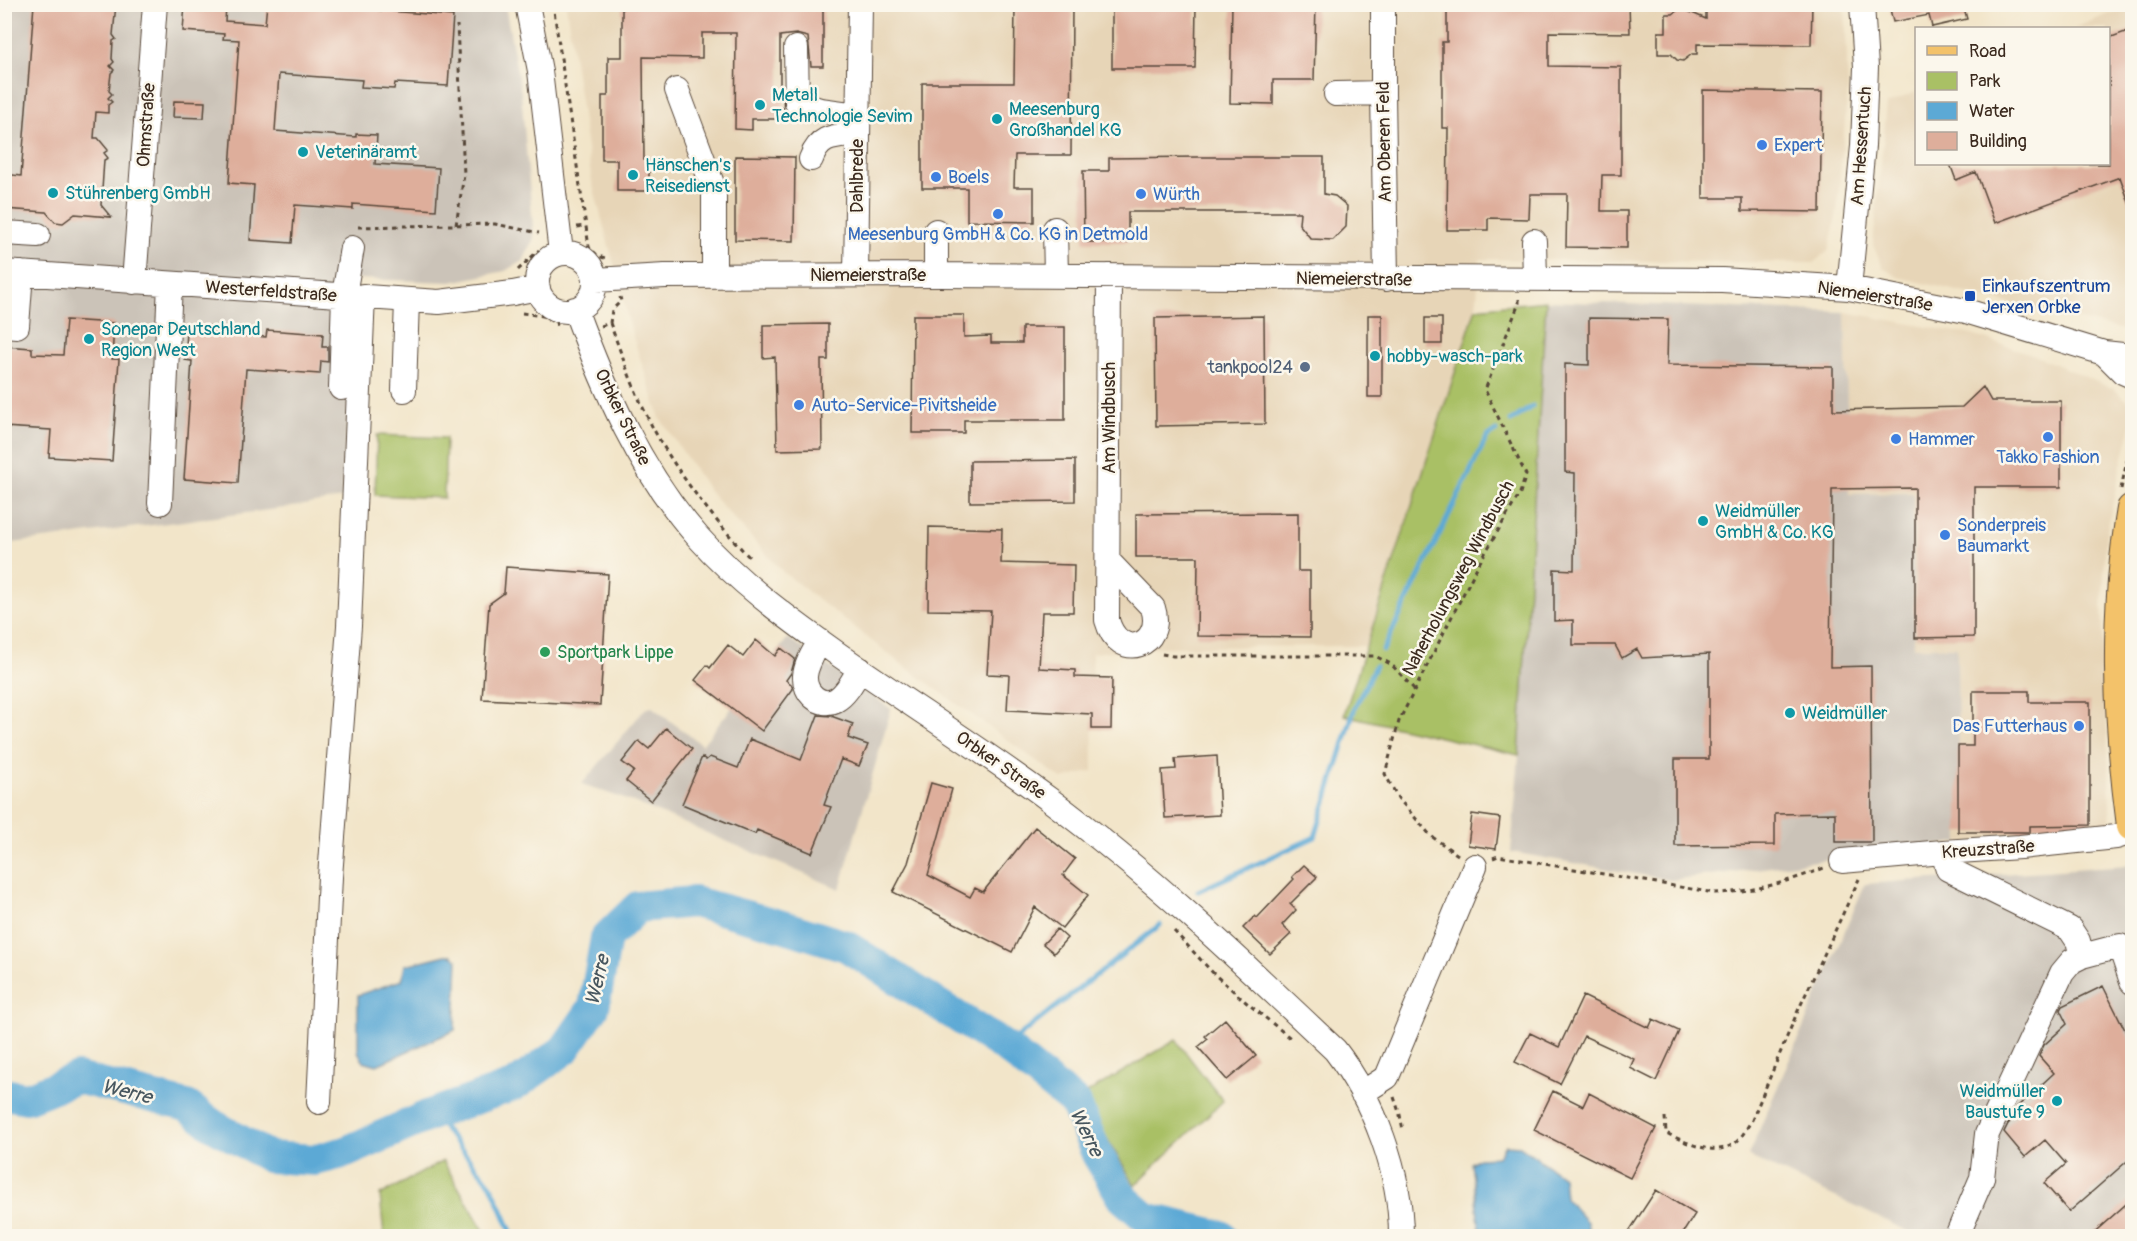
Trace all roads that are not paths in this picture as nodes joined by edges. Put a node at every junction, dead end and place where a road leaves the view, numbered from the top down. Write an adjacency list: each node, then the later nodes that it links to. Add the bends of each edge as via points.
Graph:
1 (155, 4): 28 (street, Ohmstraße)
2 (527, 4): 17 (street, via 540,71)
3 (860, 4): 10 (street, Dahlbrede)
4 (1383, 4): 8 (street, Am Oberen Feld)
5 (1862, 4): 31 (street, Am Hessentuch, via 1866,67 1863,146)
6 (796, 48): 10 (street, via 797,103)
7 (677, 90): 20 (street, via 714,189)
8 (1383, 93): 9 (street); 26 (street, Am Oberen Feld)
9 (1336, 94)
10 (857, 124): 11 (street, via 816,146); 21 (street, Dahlbrede)
11 (811, 159)
12 (1055, 229): 23 (street)
13 (936, 231): 22 (street)
14 (4, 233): 15 (street)
15 (38, 234)
16 (354, 238): 32 (street)
17 (554, 239): 25 (street); 30 (street, via 539,270)
18 (1534, 242): 27 (street)
19 (13, 272): 28 (street, Westerfeldstraße); 35 (street, via 17,326)
20 (714, 275): 21 (street, Niemeierstraße); 25 (street, Niemeierstraße)
21 (856, 275): 22 (street, Niemeierstraße)
22 (936, 275): 23 (street, Niemeierstraße)
23 (1056, 275): 24 (street, Niemeierstraße)
24 (1109, 276): 26 (street, Niemeierstraße); 43 (street, Am Windbusch)
25 (607, 279): 34 (street, via 584,305)
26 (1386, 279): 27 (street, Niemeierstraße)
27 (1527, 279): 31 (street, Niemeierstraße, via 1722,280)
28 (134, 282): 29 (street, Westerfeldstraße)
29 (170, 284): 32 (street, Westerfeldstraße); 41 (street)
30 (538, 288): 33 (street, Westerfeldstraße, via 439,302); 34 (street, via 552,307)
31 (1849, 288): 36 (street, Niemeierstraße, via 1966,311)
32 (354, 296): 33 (street, Westerfeldstraße); 39 (street); 55 (street, via 349,626 330,877)
33 (407, 300): 40 (street)
34 (579, 320): 44 (street, Orbker Straße, via 629,437 675,508 740,579)
35 (4, 325)
36 (2104, 353): 37 (street, Niemeierstraße); 38 (street, Niemeierstraße, via 2123,372)
37 (2133, 356)
38 (2130, 386)
39 (341, 388)
40 (404, 390)
41 (160, 503)
42 (2133, 508): 46 (main road, via 2124,557 2119,662)
43 (1108, 561): 43 (street, Am Windbusch, via 1107,620 1111,633 1130,646 1151,636 1156,617 1153,608)
44 (820, 641): 45 (street, Orbker Straße); 45 (street, via 805,676 805,684 816,700 835,701)
45 (860, 669): 54 (street, Orbker Straße, via 1048,799 1166,892 1335,1050)
46 (2129, 780): 47 (main road)
47 (2133, 826)
48 (2133, 832): 49 (street, Kreuzstraße, via 2116,837)
49 (1944, 852): 50 (street, Kreuzstraße); 52 (street, via 1948,869 2070,929)
50 (1842, 861)
51 (1474, 866): 54 (street, via 1391,1077)
52 (2082, 956): 53 (street, via 2120,946); 57 (street, via 2062,973 1987,1134 1982,1178)
53 (2133, 982)
54 (1362, 1093): 56 (street, Orbker Straße, via 1394,1178)
55 (319, 1102)
56 (1401, 1236)
57 (1957, 1236)

